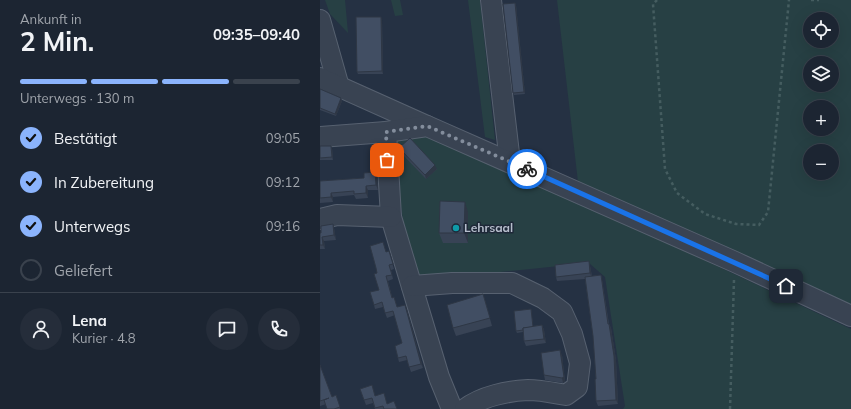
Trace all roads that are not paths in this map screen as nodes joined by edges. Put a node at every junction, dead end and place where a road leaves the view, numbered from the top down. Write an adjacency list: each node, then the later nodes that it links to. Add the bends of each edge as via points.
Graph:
1 (491, 0): 8 (lane)
2 (320, 20): 4 (lane)
3 (320, 78): 4 (lane)
4 (339, 87): 5 (lane)
5 (427, 126): 6 (lane); 8 (lane)
6 (386, 132): 7 (lane); 9 (lane)
7 (320, 137)
8 (510, 162): 12 (lane)
9 (390, 216): 10 (lane, via 337,215); 11 (lane)
10 (320, 219)
11 (412, 286): 13 (lane, via 512,283 543,298 562,312 572,334 580,363 576,388); 14 (lane, via 439,377)
12 (851, 316)
13 (569, 402): 15 (lane, via 529,390 508,392 479,400)
14 (452, 409)
15 (465, 409)

